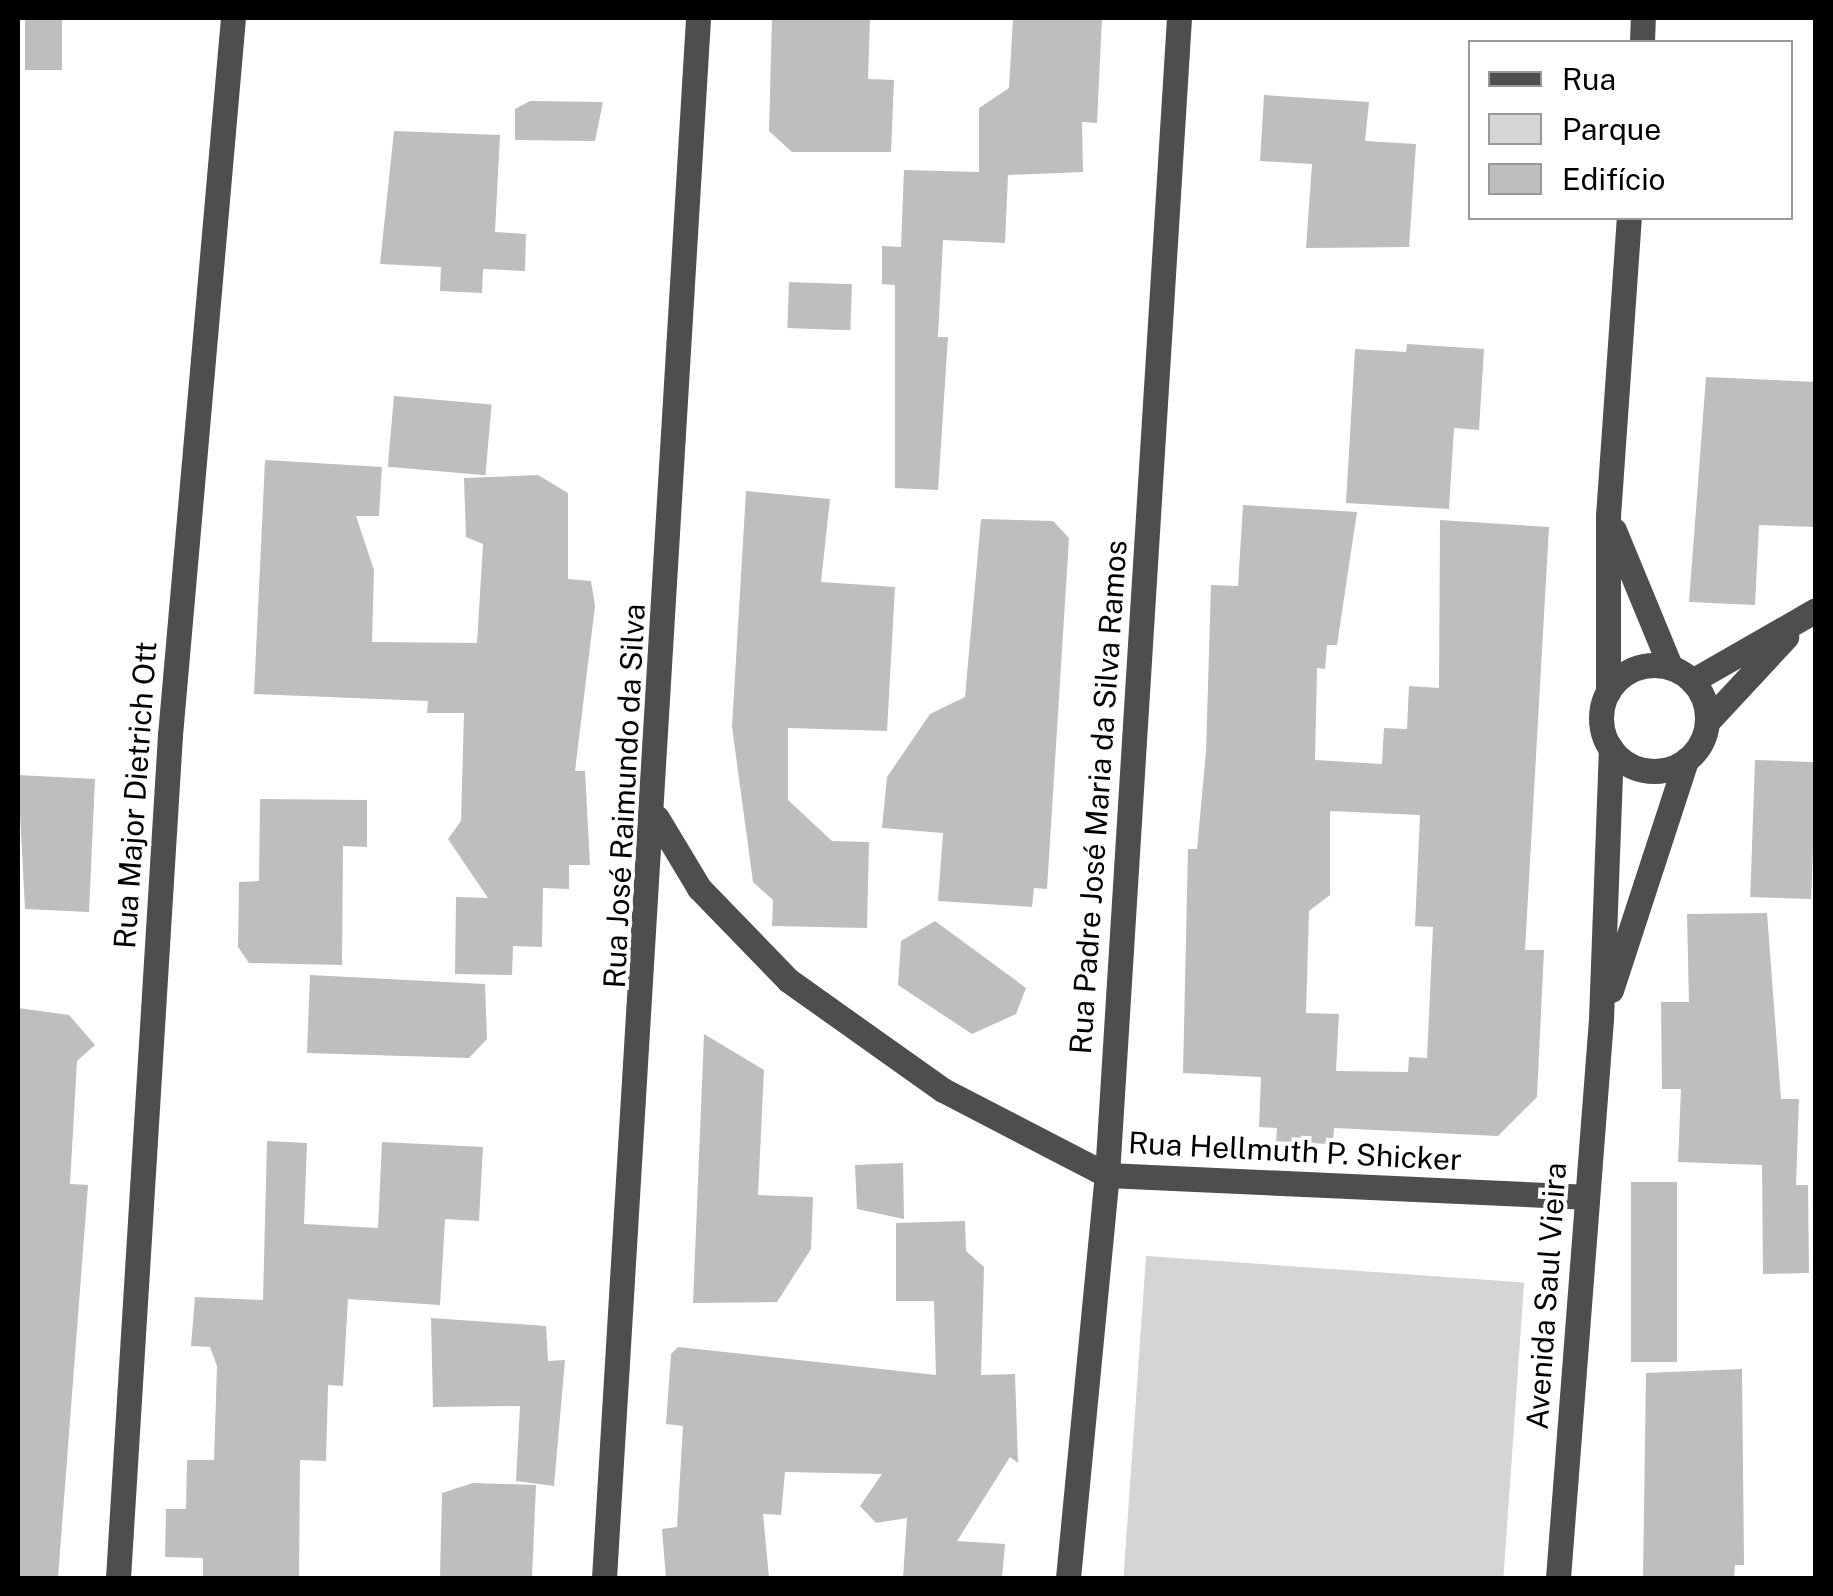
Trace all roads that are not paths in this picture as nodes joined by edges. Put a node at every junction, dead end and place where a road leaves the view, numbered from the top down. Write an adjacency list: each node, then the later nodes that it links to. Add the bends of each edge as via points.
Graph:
1 (232, 18): 16 (street, Rua Major Dietrich Ott, via 170,735)
2 (698, 18): 12 (street, Rua José Raimundo da Silva)
3 (1179, 18): 14 (street, Rua Padre José Maria da Silva Ramos)
4 (1629, 220): 5 (street)
5 (1608, 516): 7 (street); 8 (street)
6 (1810, 614): 7 (street); 9 (street)
7 (1682, 674): 8 (street, via 1628,671); 9 (street)
8 (1608, 692): 10 (street, via 1602,721)
9 (1708, 721): 11 (street)
10 (1612, 748): 11 (street, via 1638,768); 13 (street, Avenida Saul Vieira)
11 (1686, 760): 13 (street, Avenida Saul Vieira)
12 (657, 818): 14 (street, Rua Hellmuth P. Shicker, via 724,916 843,1024 943,1090); 17 (street, Rua José Raimundo da Silva)
13 (1601, 1018): 15 (street, Avenida Saul Vieira)
14 (1107, 1175): 15 (street, Rua Hellmuth P. Shicker); 18 (street, Rua Padre José Maria da Silva Ramos)
15 (1584, 1197): 19 (street, Avenida Saul Vieira)
16 (118, 1578)
17 (604, 1578)
18 (1068, 1578)
19 (1558, 1578)

